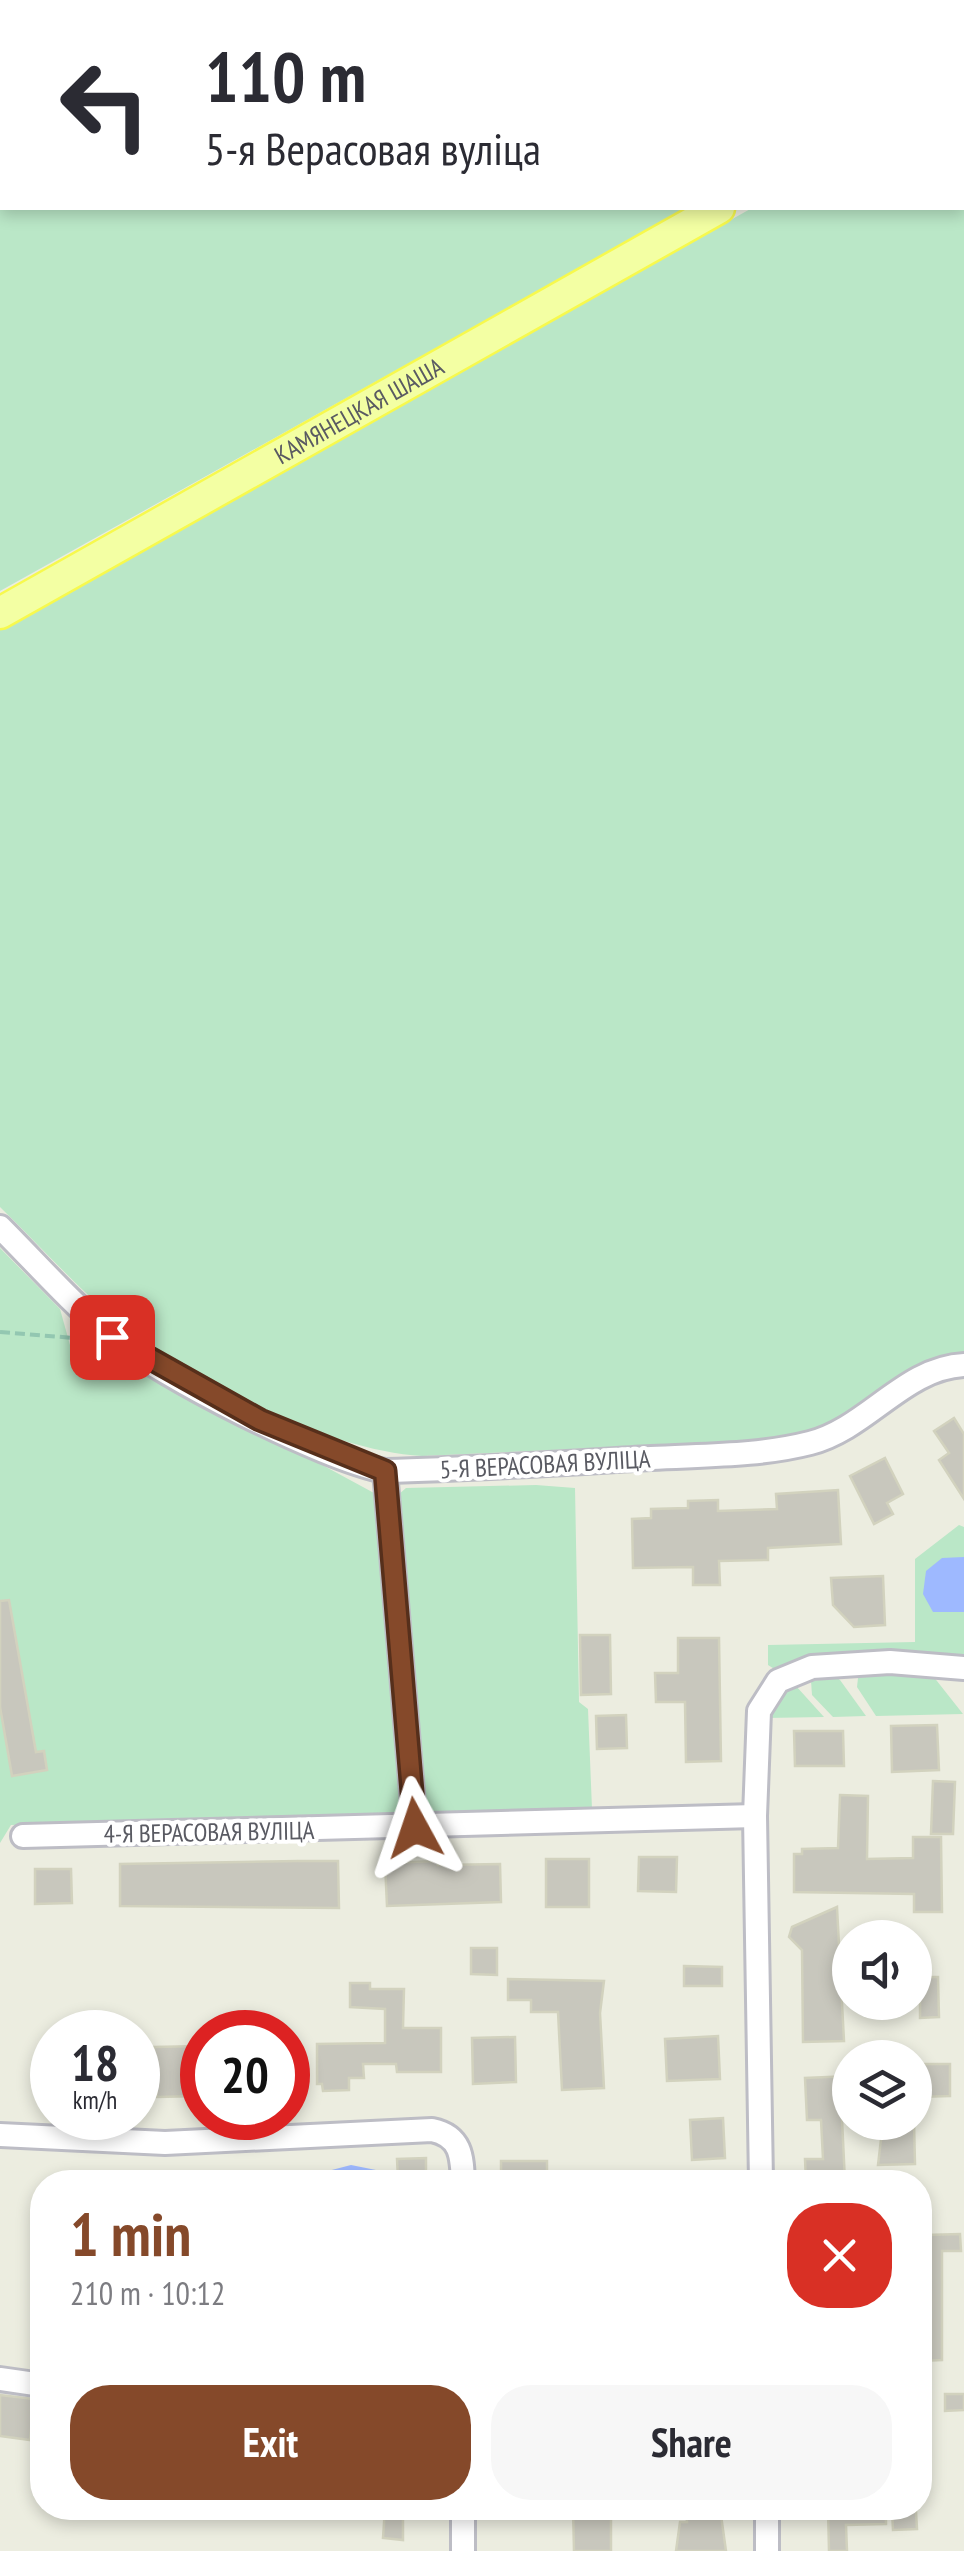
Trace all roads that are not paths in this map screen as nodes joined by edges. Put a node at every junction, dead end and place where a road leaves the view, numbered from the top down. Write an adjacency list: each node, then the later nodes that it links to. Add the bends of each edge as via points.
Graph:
1 (715, 210): 2 (main road, КАМЯНЕЦКАЯ ШАША)
2 (0, 613)
3 (0, 1227): 5 (street, 5-Я ВЕРАСОВАЯ ВУЛІЦА, via 137,1354 260,1420)
4 (964, 1365): 5 (street, 5-Я ВЕРАСОВАЯ ВУЛІЦА, via 922,1375 870,1413 813,1442 739,1453)
5 (385, 1471): 8 (street)
6 (964, 1668): 7 (street, via 890,1662 800,1670 770,1688 756,1734)
7 (755, 1816): 8 (street, 4-Я ВЕРАСОВАЯ ВУЛІЦА); 12 (street)
8 (415, 1828): 9 (street, 4-Я ВЕРАСОВАЯ ВУЛІЦА)
9 (23, 1836)
10 (0, 2135): 11 (street, via 165,2142 432,2130 457,2143)
11 (462, 2170)
12 (761, 2170)
13 (0, 2379): 14 (street)
14 (30, 2383)
15 (462, 2520): 17 (street)
16 (766, 2520): 18 (street)
17 (463, 2551)
18 (767, 2551)

